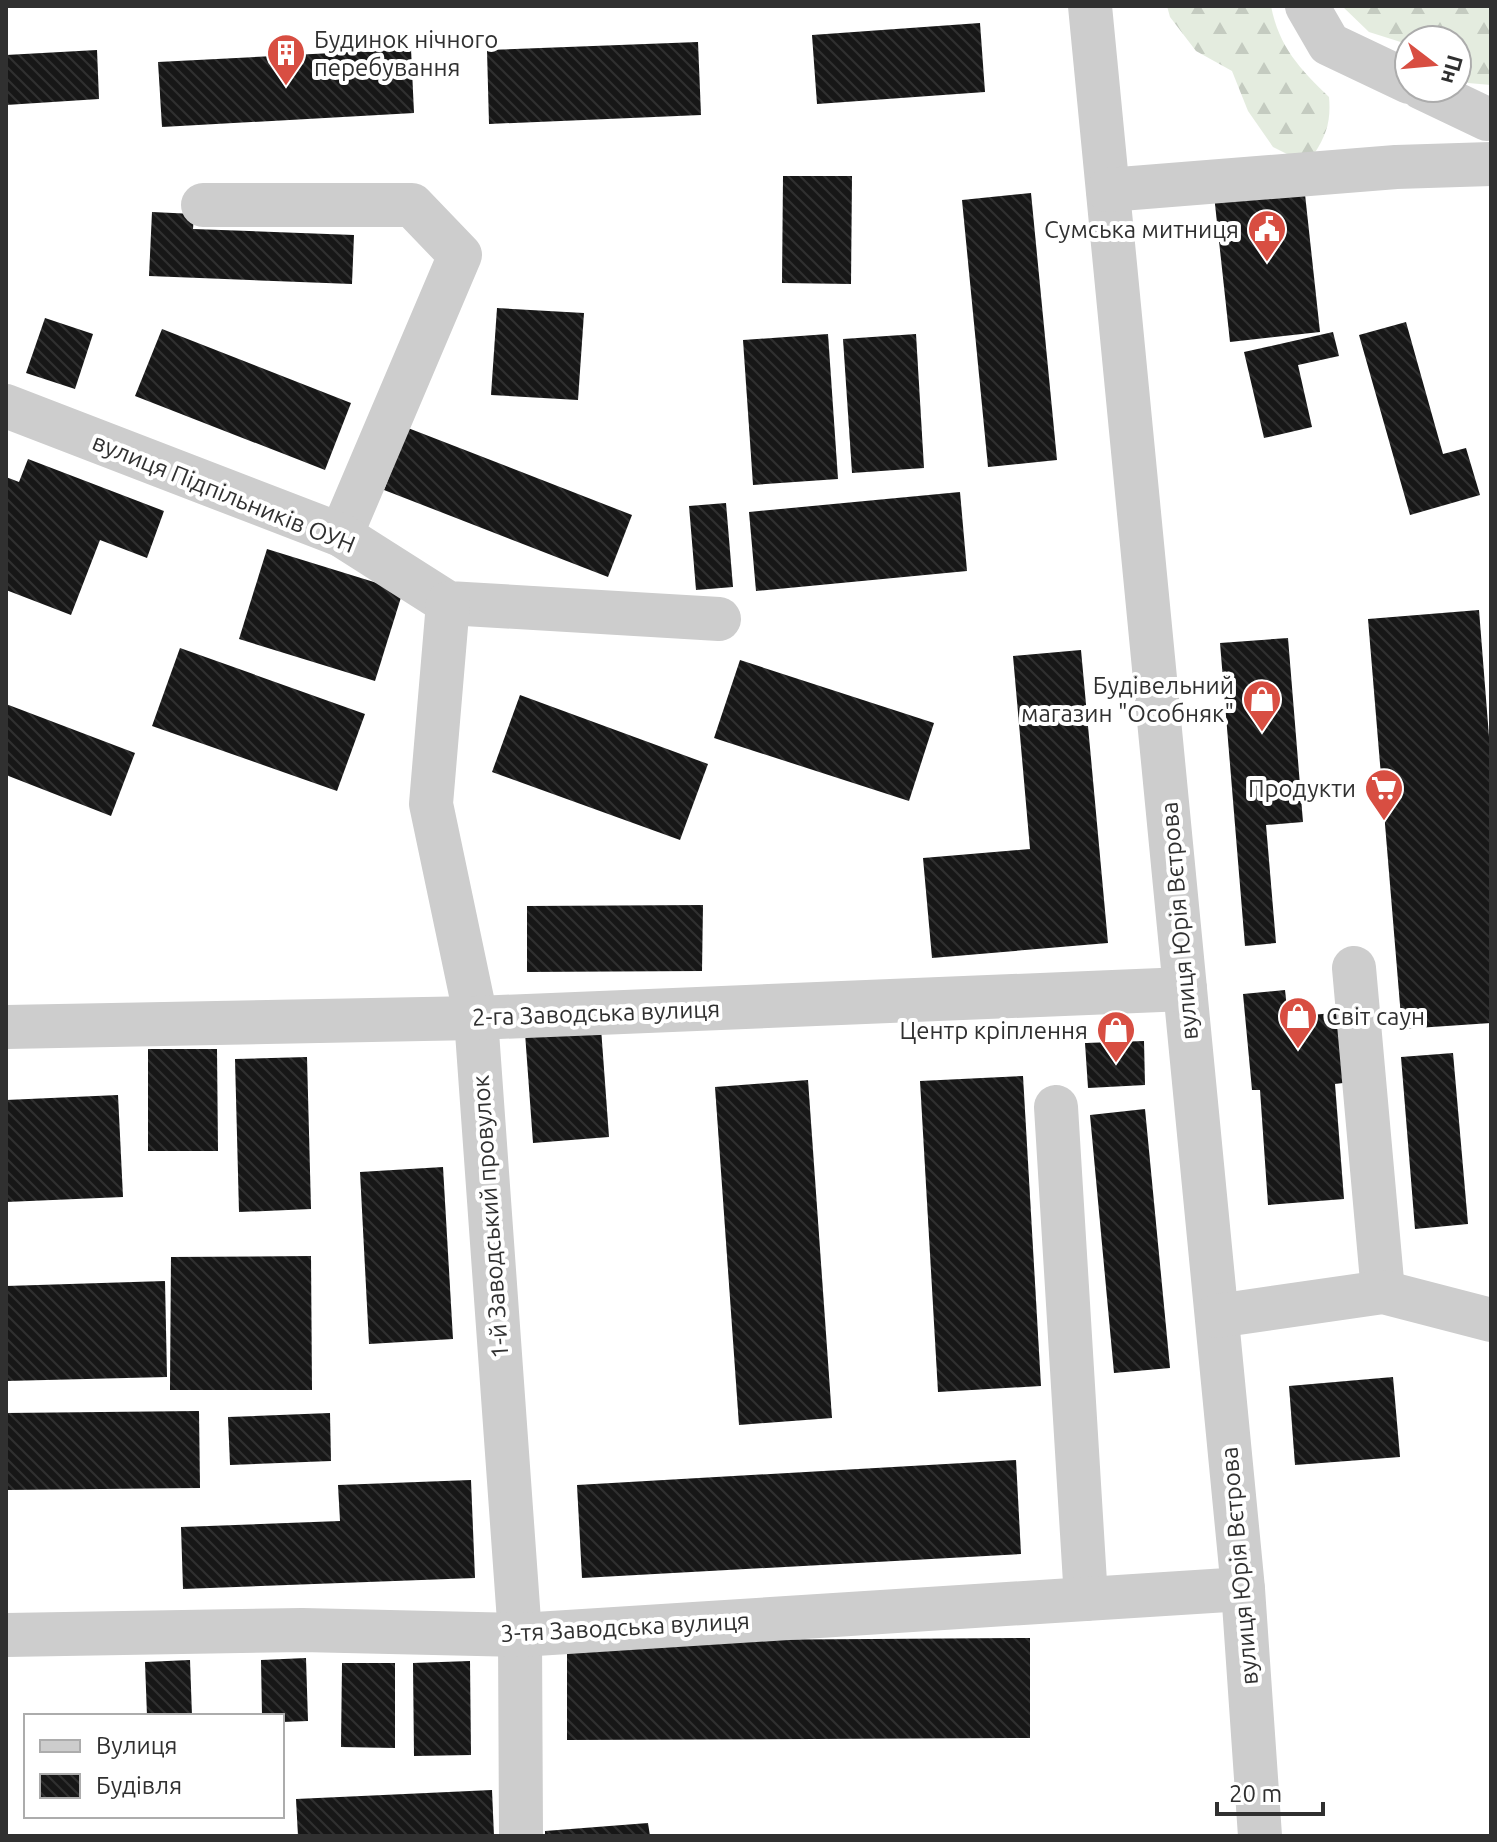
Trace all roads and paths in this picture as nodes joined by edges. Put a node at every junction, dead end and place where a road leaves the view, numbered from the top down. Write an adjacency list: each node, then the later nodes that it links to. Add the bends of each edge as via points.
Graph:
1 (1090, 6): 7 (street, вулиця Юрія Вєтрова)
2 (1307, 6): 3 (street, via 1329,44)
3 (1393, 74)
4 (1456, 104): 5 (street)
5 (1491, 118)
6 (1491, 164): 7 (street)
7 (1108, 190): 14 (street, вулиця Юрія Вєтрова)
8 (203, 205): 10 (street, via 412,205 460,255)
9 (6, 406): 10 (street, вулиця Підпільників ОУН)
10 (341, 535): 11 (street, вулиця Підпільників ОУН)
11 (448, 603): 12 (street, вулиця Підпільників ОУН); 15 (street, 1-й Заводський провулок, via 431,804)
12 (719, 619)
13 (1354, 968): 18 (street)
14 (1185, 989): 15 (street, 2-га Заводська вулиця); 19 (street, вулиця Юрія Вєтрова)
15 (476, 1018): 16 (street, 2-га Заводська вулиця); 24 (street, 1-й Заводський провулок)
16 (6, 1027)
17 (1056, 1107): 22 (street)
18 (1383, 1292): 19 (street); 20 (street)
19 (1217, 1316): 21 (street, вулиця Юрія Вєтрова)
20 (1491, 1320)
21 (1243, 1589): 22 (street, 3-тя Заводська вулиця); 26 (street, вулиця Юрія Вєтрова)
22 (1086, 1599): 24 (street, 3-тя Заводська вулиця)
23 (6, 1635): 24 (street, 3-тя Заводська вулиця, via 302,1630)
24 (520, 1635): 25 (street, 1-й Заводський провулок)
25 (521, 1836)
26 (1260, 1836)

